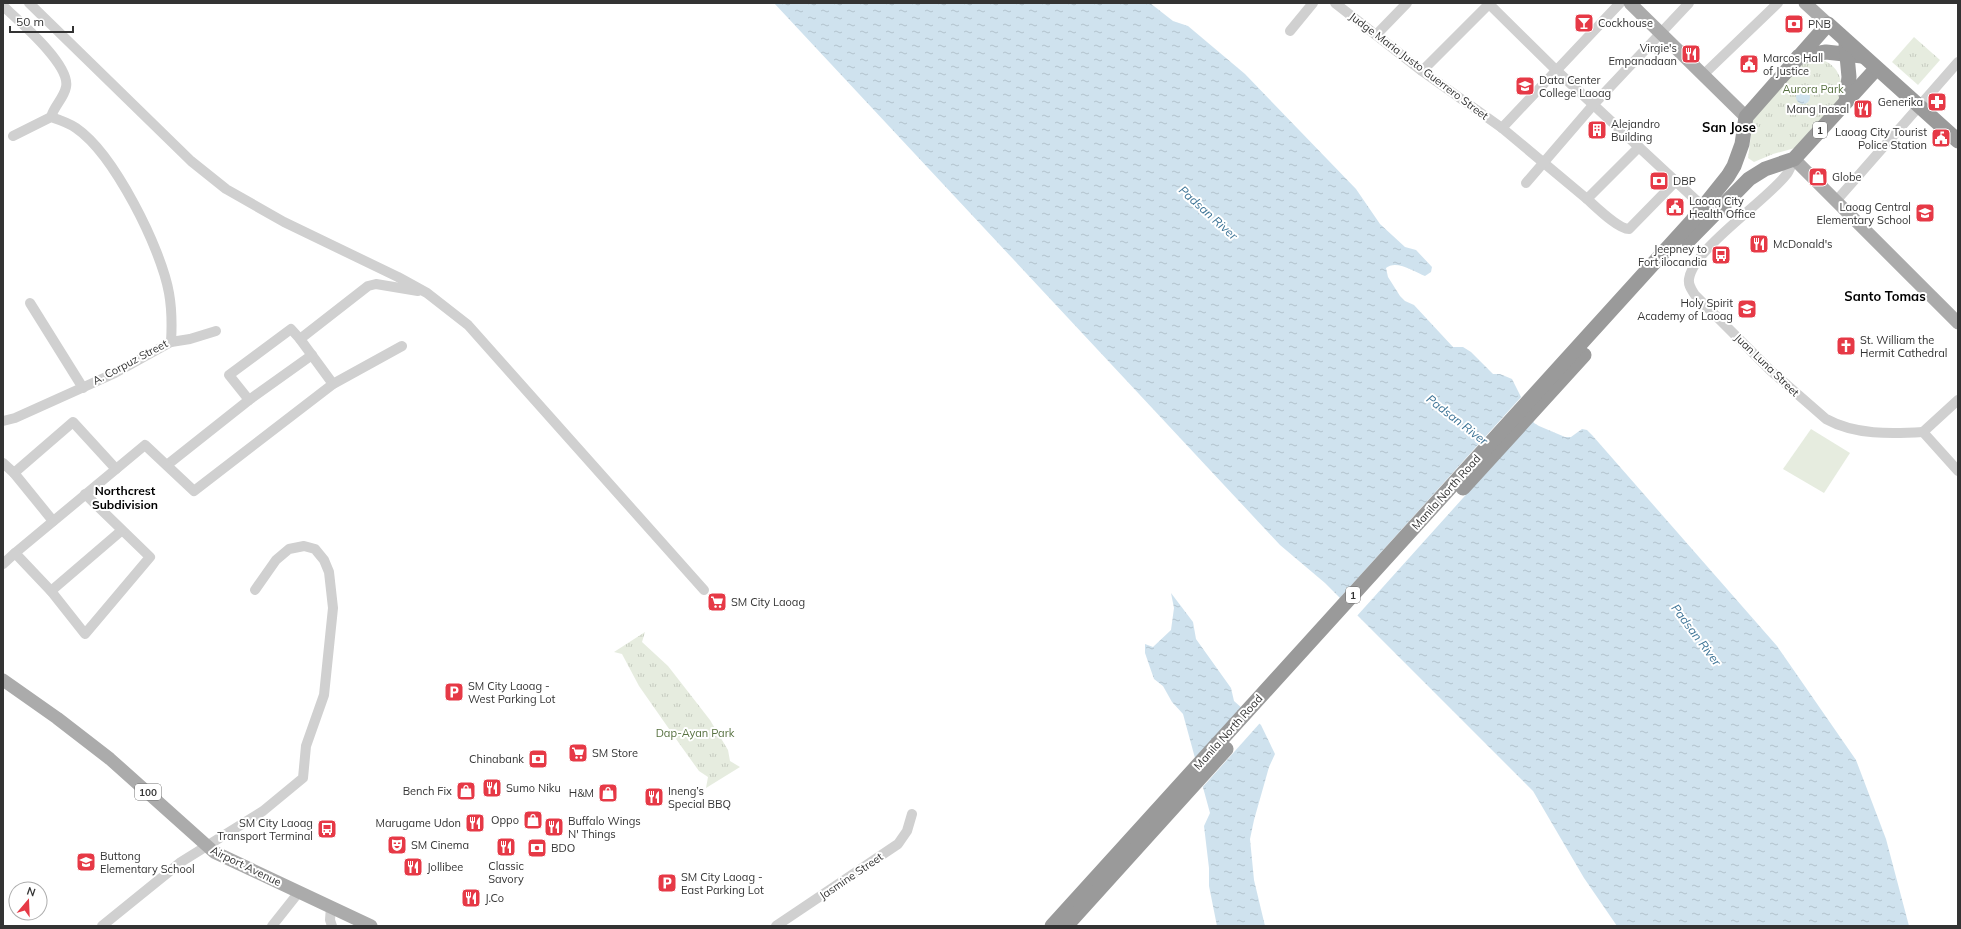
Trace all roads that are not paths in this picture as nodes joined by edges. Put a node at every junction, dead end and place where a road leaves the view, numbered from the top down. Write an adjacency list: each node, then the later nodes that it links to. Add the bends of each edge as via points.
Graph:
1 (29, 3): 42 (street, via 191,161 226,189 284,222)
2 (1314, 3): 13 (street)
3 (1335, 3): 15 (street, Judge Maria Justo Guerrero Street)
4 (1407, 3): 15 (street)
5 (1489, 3): 20 (street); 21 (street)
6 (1620, 3): 20 (street)
7 (1630, 3): 14 (main road)
8 (1689, 3): 14 (street)
9 (1778, 3): 22 (street)
10 (1805, 3): 12 (main road)
11 (3, 6): 26 (street, via 46,48 66,77 65,92)
12 (1828, 24): 16 (highway); 17 (highway)
13 (1290, 31)
14 (1660, 33): 22 (main road); 24 (street)
15 (1376, 35): 21 (street, Judge Maria Justo Guerrero Street)
16 (1852, 50): 17 (highway); 19 (highway); 23 (highway)
17 (1798, 58): 27 (highway)
18 (1958, 62): 25 (street)
19 (1876, 69): 23 (highway, Manila North Road / 1); 25 (highway)
20 (1556, 70): 24 (street); 28 (street)
21 (1422, 71): 28 (street, Judge Maria Justo Guerrero Street)
22 (1703, 75): 27 (main road)
23 (1846, 102): 32 (highway, Manila North Road / 1)
24 (1594, 104): 31 (street); 33 (street)
25 (1919, 107): 30 (highway); 37 (street)
26 (51, 117): 29 (street); 47 (street, A. Corpuz Street, via 75,127 86,136 117,174 140,214 157,253 169,292)
27 (1746, 117): 41 (highway, Manila North Road / 1, via 1742,144 1728,176)
28 (1502, 128): 33 (street, Judge Maria Justo Guerrero Street)
29 (13, 136)
30 (1958, 141)
31 (1639, 147): 34 (street); 36 (street)
32 (1794, 159): 37 (main road); 40 (street, Juan Luna Street, via 1787,175); 41 (highway, Manila North Road / 1, via 1765,169 1743,184)
33 (1544, 161): 35 (street); 36 (street, Judge Maria Justo Guerrero Street)
34 (1676, 182): 36 (street, via 1628,229 1609,218); 38 (street)
35 (1526, 183)
36 (1588, 199)
37 (1836, 201): 44 (main road)
38 (1698, 202)
39 (1714, 216): 40 (street)
40 (1728, 228): 55 (street, Juan Luna Street, via 1692,269 1689,284 1695,295 1771,371 1826,419 1841,426 1863,431)
41 (1657, 267): 79 (highway, Manila North Road / 1); 80 (highway, Manila North Road / 1)
42 (427, 293): 46 (street, via 376,284 368,286); 67 (street, via 468,325)
43 (30, 303): 51 (street)
44 (1958, 323)
45 (216, 331): 47 (street)
46 (300, 339): 49 (street); 52 (street, via 291,329 229,375)
47 (171, 342): 51 (street, A. Corpuz Street)
48 (402, 346): 50 (street)
49 (312, 355): 50 (street); 52 (street)
50 (333, 384): 57 (street, via 194,491)
51 (83, 388): 54 (street, A. Corpuz Street)
52 (248, 400): 57 (street)
53 (1958, 400): 55 (street)
54 (3, 421)
55 (1923, 432): 59 (street)
56 (3, 463): 60 (street)
57 (167, 465): 58 (street, via 145,445)
58 (116, 469): 60 (street, via 73,422); 61 (street)
59 (1958, 471)
60 (14, 473): 62 (street)
61 (85, 494): 62 (street); 63 (street)
62 (53, 521): 64 (street)
63 (121, 531): 68 (street); 68 (street, via 150,557 85,634)
64 (15, 553): 65 (street); 68 (street)
65 (3, 564)
66 (256, 590): 71 (street, via 276,560 289,549 310,547 324,560 329,572 333,608 324,695 306,746 303,778 263,811)
67 (704, 590)
68 (51, 591)
69 (3, 680): 71 (main road, Airport Avenue / 100, via 110,759)
70 (912, 814): 78 (street, Jasmine Street, via 907,831 898,844)
71 (207, 847): 72 (main road, Airport Avenue / 100); 74 (street, via 181,862)
72 (299, 892): 73 (main road, Airport Avenue / 100); 75 (street)
73 (331, 907): 76 (street); 77 (main road, Airport Avenue / 100)
74 (102, 926)
75 (272, 926)
76 (332, 926)
77 (372, 926)
78 (776, 926)
79 (1052, 926)
80 (1066, 926)

